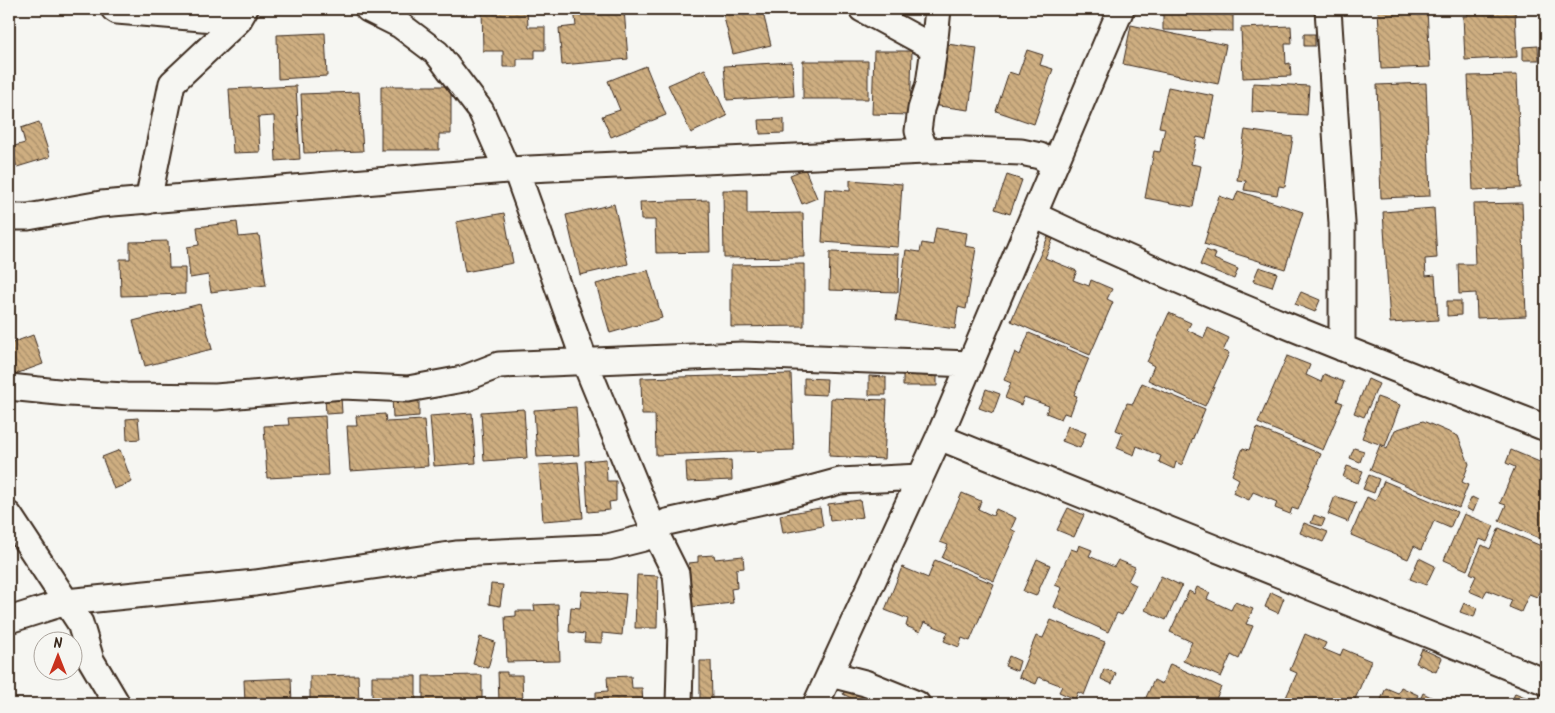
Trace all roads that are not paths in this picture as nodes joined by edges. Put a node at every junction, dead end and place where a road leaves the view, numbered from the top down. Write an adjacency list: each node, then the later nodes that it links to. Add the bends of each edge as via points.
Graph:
1 (114, 9): 7 (street)
2 (368, 9): 11 (street, via 400,25 437,53 481,111)
3 (862, 9): 8 (street)
4 (938, 9): 8 (street)
5 (1121, 9): 10 (street)
6 (1328, 9): 15 (street, via 1342,223)
7 (242, 15): 12 (street, via 172,83)
8 (934, 48): 9 (street, via 918,131)
9 (924, 152): 10 (street, via 1021,152 1040,156); 11 (street)
10 (1054, 165): 13 (street)
11 (512, 170): 12 (street); 16 (street)
12 (148, 201): 14 (street)
13 (1034, 215): 15 (street); 17 (street)
14 (9, 217)
15 (1342, 348): 19 (street)
16 (585, 362): 17 (street, via 742,355); 18 (street, via 499,365 463,379 408,389 343,386 216,396 126,396); 23 (street)
17 (970, 364): 20 (street)
18 (9, 387)
19 (1546, 428)
20 (939, 437): 21 (street); 27 (street)
21 (920, 477): 23 (street, via 840,481 781,498 666,522); 26 (street)
22 (9, 515): 24 (street)
23 (654, 530): 24 (street, via 644,538 608,547 456,554 255,583); 29 (street, via 676,574 682,629)
24 (66, 602): 25 (street); 28 (street, via 80,623 91,660)
25 (9, 620)
26 (830, 674): 30 (street); 31 (street, via 865,683)
27 (1546, 682)
28 (116, 704)
29 (678, 704)
30 (816, 704)
31 (918, 704)

